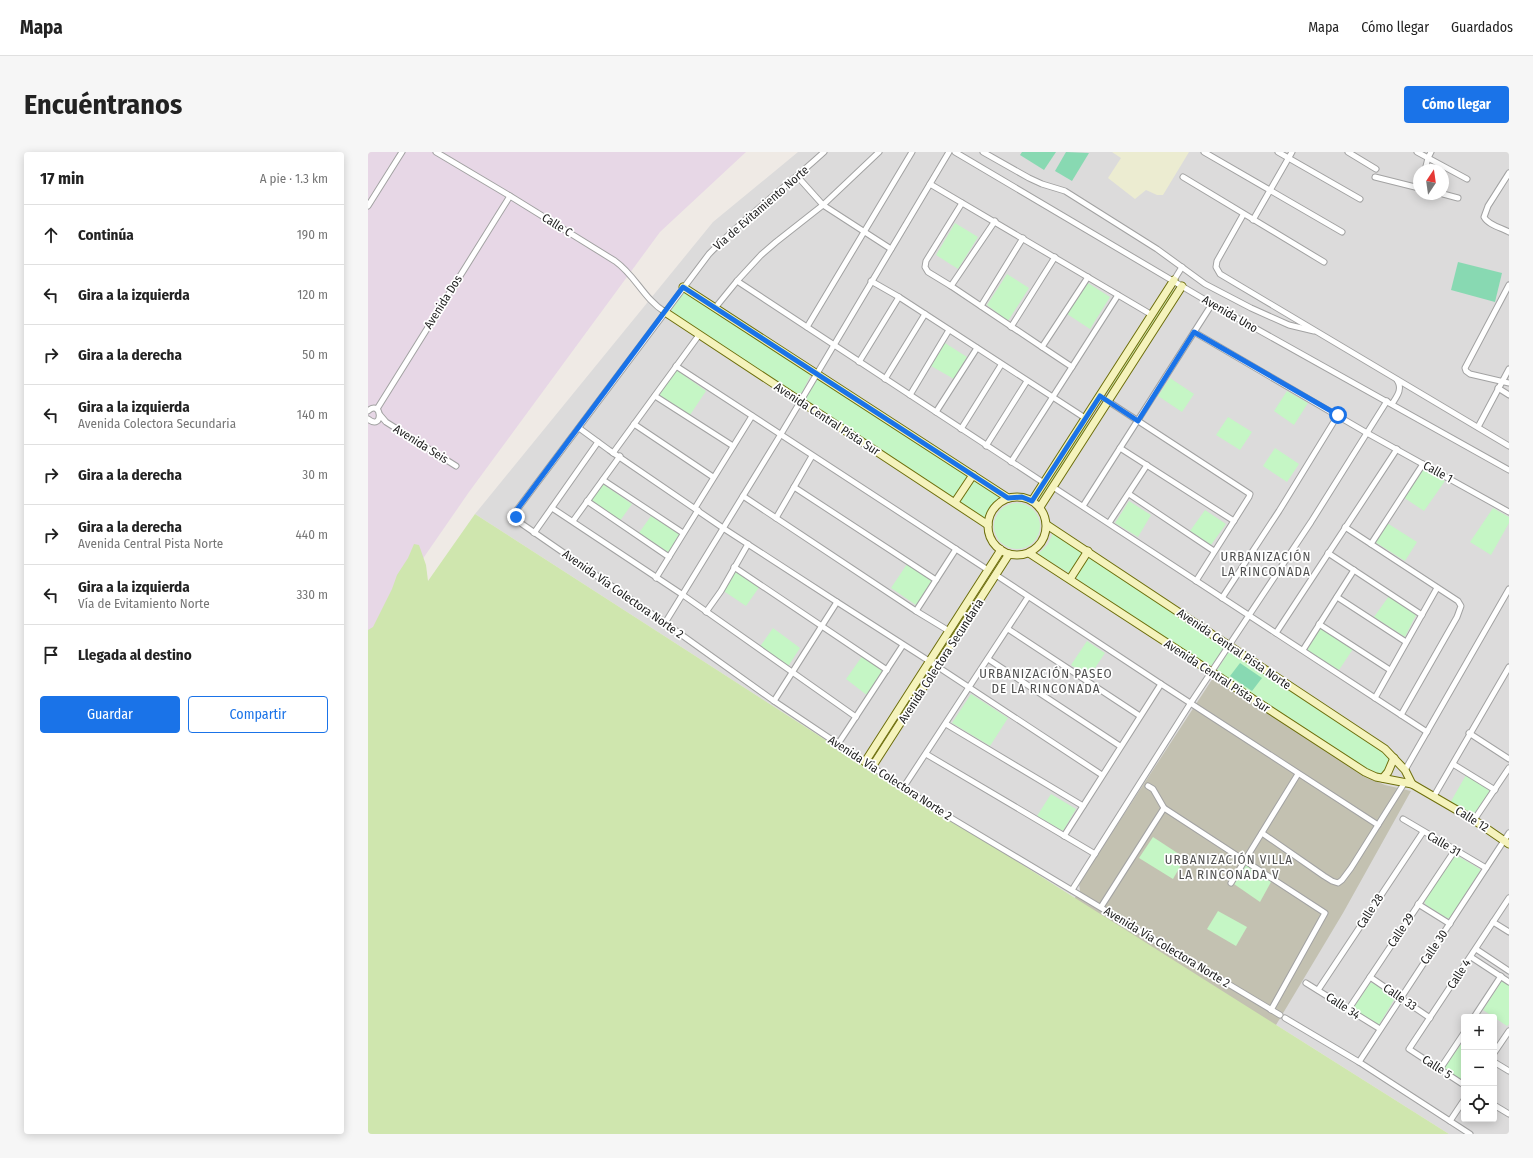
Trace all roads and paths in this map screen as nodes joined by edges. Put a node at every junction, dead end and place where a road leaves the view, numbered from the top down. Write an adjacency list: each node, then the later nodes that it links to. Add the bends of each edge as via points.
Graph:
1 (402, 152): 33 (street)
2 (436, 152): 27 (street, Calle C)
3 (824, 152): 20 (street, Vía de Evitamiento Norte)
4 (879, 152): 32 (street)
5 (912, 152): 37 (street)
6 (949, 152): 24 (street)
7 (955, 152): 47 (street, Avenida Uno)
8 (984, 152): 44 (street, via 1029,178 1065,192)
9 (1204, 152): 26 (street)
10 (1278, 152): 15 (street)
11 (1292, 152): 15 (street)
12 (1348, 152): 18 (street)
13 (1417, 152): 16 (street)
14 (1431, 152): 16 (street)
15 (1289, 158): 26 (street); 30 (street)
16 (1428, 158): 17 (street); 23 (street)
17 (1426, 164)
18 (1376, 168)
19 (1509, 173): 39 (street, via 1484,217)
20 (797, 176): 32 (street); 52 (street, Vía de Evitamiento Norte, via 729,233)
21 (1182, 177): 34 (street)
22 (1375, 177): 25 (street)
23 (1467, 179)
24 (930, 184): 31 (street); 41 (street)
25 (1413, 186)
26 (1270, 189): 35 (street); 38 (street)
27 (510, 196): 58 (street, Calle C, via 624,268 654,305); 93 (street, Avenida Dos)
28 (1449, 196): 29 (street)
29 (1458, 198)
30 (1360, 199)
31 (962, 202): 36 (street); 50 (street, via 926,261 925,267 928,272)
32 (823, 205): 37 (street); 48 (street, via 776,242)
33 (368, 206)
34 (1243, 215): 35 (street); 65 (street, via 1217,261 1217,270)
35 (1253, 220): 43 (street)
36 (995, 221): 40 (street); 50 (street)
37 (864, 232): 41 (street); 62 (street)
38 (1342, 232)
39 (1509, 232)
40 (1023, 238): 42 (street); 56 (street)
41 (891, 249): 46 (street)
42 (1055, 257): 45 (street); 61 (street)
43 (1324, 262)
44 (1182, 267): 47 (street); 65 (street, via 1205,284 1250,308 1289,325)
45 (1088, 277): 53 (street); 69 (street)
46 (871, 280): 54 (street); 67 (street)
47 (1174, 280): 51 (street, Avenida Uno); 60 (street)
48 (737, 281): 57 (street); 62 (street)
49 (1509, 285): 79 (street, via 1466,366 1466,371 1470,374)
50 (951, 286): 56 (street)
51 (1182, 286): 55 (street, Avenida Uno); 89 (street)
52 (683, 287): 57 (street); 58 (street, Vía de Evitamiento Norte)
53 (1118, 294): 60 (street); 73 (street)
54 (899, 296): 59 (street); 70 (street)
55 (1212, 304): 64 (street); 90 (street, Avenida Uno)
56 (981, 306): 61 (street)
57 (715, 308): 75 (street)
58 (665, 312): 66 (street, Avenida Central Pista Sur); 104 (street, Vía de Evitamiento Norte)
59 (925, 314): 63 (street); 77 (street)
60 (1152, 315): 87 (street)
61 (1011, 326): 69 (street)
62 (807, 327): 67 (street)
63 (949, 330): 68 (street); 85 (street)
64 (1194, 332): 96 (street, Calle 1); 101 (street)
65 (1319, 332): 76 (street)
66 (699, 335): 72 (street); 91 (street, Avenida Central Pista Sur)
67 (833, 344): 70 (street); 75 (street)
68 (977, 348): 71 (street); 95 (street)
69 (1042, 348): 73 (street)
70 (859, 362): 77 (street)
71 (1001, 365): 78 (street); 105 (street)
72 (676, 366): 86 (street); 97 (street)
73 (1072, 367): 88 (street)
74 (1509, 369): 79 (street)
75 (817, 373): 91 (street); 122 (street)
76 (1395, 378): 82 (street); 83 (street)
77 (885, 379): 85 (street)
78 (1027, 381): 88 (street); 110 (street)
79 (1502, 381): 80 (street); 81 (street)
80 (1509, 383)
81 (1498, 388): 84 (street); 103 (street)
82 (1415, 390): 83 (street); 103 (street)
83 (1400, 391): 92 (street)
84 (1509, 394)
85 (910, 395): 95 (street)
86 (655, 396): 102 (street); 109 (street)
87 (1100, 396): 89 (street); 99 (street)
88 (1053, 398): 99 (street); 117 (street)
89 (1108, 401): 101 (street); 127 (street)
90 (1387, 401): 92 (street, Avenida Uno); 106 (street)
91 (800, 402): 107 (street); 133 (street, Avenida Central Pista Sur)
92 (1392, 404): 121 (street, Avenida Uno)
93 (377, 409): 94 (street); 98 (street, Avenida Seis)
94 (369, 410)
95 (936, 412): 105 (street)
96 (1338, 415): 106 (street, Calle 1); 173 (street)
97 (752, 416): 107 (street); 109 (street)
98 (378, 418): 100 (street, via 373,421); 120 (street, Avenida Seis)
99 (1085, 418): 125 (street)
100 (368, 419)
101 (1138, 421): 112 (street); 142 (street, via 1248,492 1249,497)
102 (634, 424): 114 (street); 123 (street)
103 (1478, 427): 111 (street)
104 (579, 428): 108 (street); 139 (street, Vía de Evitamiento Norte, via 516,511)
105 (961, 429): 110 (street)
106 (1367, 433): 113 (street, Calle 1); 179 (street)
107 (781, 434): 116 (street); 129 (street)
108 (598, 442): 114 (street); 136 (street)
109 (733, 446): 123 (street)
110 (986, 446): 117 (street)
111 (1509, 446)
112 (1120, 448): 119 (street); 134 (street)
113 (1397, 449): 118 (street, Calle 1); 147 (street)
114 (613, 453): 115 (street)
115 (620, 456): 124 (street); 137 (street)
116 (812, 456): 126 (street); 152 (street)
117 (1011, 462): 125 (street)
118 (1423, 464): 138 (street, Calle 1); 151 (street)
119 (1147, 465): 128 (street); 142 (street)
120 (456, 466)
121 (1509, 470)
122 (972, 475): 130 (street); 133 (street)
123 (713, 477): 137 (street)
124 (603, 480): 131 (street); 149 (street)
125 (1044, 482): 132 (street)
126 (794, 487): 140 (street); 166 (street)
127 (1053, 487): 134 (street); 135 (street)
128 (1129, 494): 143 (street); 155 (street)
129 (743, 496): 140 (street); 146 (street)
130 (1008, 498): 132 (street, via 1022,497); 144 (street, via 1001,501 992,512)
131 (587, 501): 141 (street); 159 (street)
132 (1032, 501): 135 (street)
133 (955, 502): 144 (street, Avenida Central Pista Sur)
134 (1083, 506): 143 (street)
135 (1040, 507): 145 (street)
136 (552, 508): 141 (street); 148 (street)
137 (696, 509): 146 (street); 149 (street)
138 (1509, 512)
139 (516, 517): 148 (street, Avenida Vía Colectora Norte 2)
140 (776, 518): 176 (street)
141 (572, 521): 164 (street)
142 (1234, 521): 155 (street)
143 (1109, 523): 167 (street)
144 (988, 525): 153 (street, via 991,539)
145 (1047, 525): 154 (street, Avenida Central Pista Norte); 156 (street, via 1042,542)
146 (723, 528): 150 (street); 170 (street)
147 (1345, 528): 151 (street); 157 (street)
148 (534, 532): 180 (street, Avenida Vía Colectora Norte 2)
149 (683, 533): 159 (street)
150 (748, 544): 160 (street); 175 (street)
151 (1371, 544): 168 (street)
152 (956, 549): 161 (street); 166 (street)
153 (1000, 549): 158 (street); 161 (street, Avenida Colectora Secundaria)
154 (1088, 551): 165 (street); 188 (street, Avenida Central Pista Norte)
155 (1214, 551): 167 (street)
156 (1029, 553): 158 (street); 165 (street, Avenida Central Pista Sur)
157 (1328, 553): 162 (street); 185 (street)
158 (1009, 554): 163 (street, Avenida Colectora Secundaria)
159 (669, 557): 164 (street)
160 (734, 567): 177 (street); 182 (street)
161 (988, 570): 184 (street, Avenida Colectora Secundaria)
162 (1354, 570): 172 (street); 178 (street)
163 (996, 575): 171 (street); 192 (street, Avenida Colectora Secundaria)
164 (656, 578): 170 (street)
165 (1070, 579): 196 (street, Avenida Central Pista Sur)
166 (936, 580): 176 (street)
167 (1196, 581): 173 (street)
168 (1437, 588): 178 (street); 203 (street, via 1458,601 1461,609)
169 (1509, 589): 174 (street)
170 (683, 595): 177 (street); 180 (street)
171 (1028, 597): 183 (street); 198 (street)
172 (1337, 597): 181 (street); 186 (street)
173 (1222, 598): 179 (street)
174 (1506, 599): 207 (street)
175 (837, 602): 182 (street); 187 (street)
176 (916, 611): 184 (street)
177 (706, 612): 197 (street)
178 (1422, 614): 186 (street)
179 (1250, 616): 185 (street); 188 (street)
180 (665, 623): 201 (street, Avenida Vía Colectora Norte 2)
181 (1319, 624): 189 (street); 195 (street)
182 (822, 626): 194 (street); 197 (street)
183 (1008, 629): 190 (street); 204 (street)
184 (948, 631): 191 (street, Avenida Colectora Secundaria)
185 (1276, 633): 189 (street)
186 (1406, 642): 195 (street)
187 (903, 645): 191 (street); 194 (street)
188 (1229, 646): 196 (street); 212 (street, Avenida Central Pista Norte, via 1385,749)
189 (1303, 650): 200 (street)
190 (988, 659): 199 (street); 210 (street)
191 (929, 660): 192 (street); 214 (street, Avenida Colectora Secundaria)
192 (937, 666): 199 (street); 216 (street, Avenida Colectora Secundaria)
193 (1509, 667): 208 (street)
194 (887, 670): 205 (street)
195 (1390, 670): 200 (street)
196 (1212, 673): 202 (street); 221 (street, Avenida Central Pista Sur, via 1364,772)
197 (792, 674): 201 (street); 205 (street)
198 (1161, 684): 202 (street); 204 (street)
199 (970, 687): 206 (street); 220 (street)
200 (1375, 698): 203 (street)
201 (774, 701): 209 (street, Avenida Vía Colectora Norte 2)
202 (1190, 704): 219 (street); 238 (street)
203 (1401, 715): 207 (street)
204 (1140, 716): 210 (street)
205 (856, 717): 209 (street)
206 (946, 724): 211 (street); 227 (street)
207 (1427, 732): 218 (street)
208 (1469, 733): 213 (street); 215 (street)
209 (838, 744): 214 (street, Avenida Vía Colectora Norte 2)
210 (1120, 746): 220 (street)
211 (926, 754): 224 (street); 235 (street)
212 (1394, 758): 218 (street, Avenida Central Pista Norte); 221 (street)
213 (1509, 759)
214 (865, 762): 216 (street, Avenida Vía Colectora Norte 2)
215 (1453, 764): 225 (street); 226 (street)
216 (872, 767): 224 (street, Avenida Vía Colectora Norte 2)
217 (1509, 768): 225 (street)
218 (1405, 770): 222 (street, Avenida Central Pista Norte)
219 (1298, 774): 231 (street); 233 (street)
220 (1102, 775): 227 (street)
221 (1383, 778): 222 (street, Avenida Central Pista Sur)
222 (1408, 783): 226 (street, Calle 12); 231 (street)
223 (1148, 786): 228 (street)
224 (903, 788): 242 (street, Avenida Vía Colectora Norte 2)
225 (1495, 790): 230 (street)
226 (1434, 796): 230 (street, Calle 12)
227 (1083, 806): 235 (street)
228 (1164, 808): 239 (street); 245 (street)
229 (1403, 819): 232 (street, Calle 31)
230 (1474, 820): 236 (street, Calle 12)
231 (1378, 825): 233 (street, via 1351,868 1338,882 1324,876)
232 (1423, 832): 237 (street, Calle 31); 256 (street, Calle 28)
233 (1262, 833): 239 (street)
234 (1509, 833): 236 (street, Calle 30)
235 (1064, 836): 238 (street)
236 (1506, 842): 240 (street, Calle 30)
237 (1455, 850): 240 (street, Calle 31); 244 (street, Calle 29)
238 (1095, 854): 242 (street)
239 (1245, 861): 241 (street); 258 (street, via 1325,913)
240 (1486, 868): 247 (street, Calle 30)
241 (1230, 883)
242 (1072, 890): 245 (street, Avenida Vía Colectora Norte 2)
243 (1509, 898): 246 (street, Calle 4)
244 (1418, 904): 247 (street); 252 (street, Calle 29)
245 (1101, 907): 258 (street, Avenida Vía Colectora Norte 2)
246 (1494, 922): 248 (street); 249 (street, Calle 4)
247 (1450, 924): 257 (street, Calle 30)
248 (1509, 932)
249 (1476, 949): 250 (street, Calle 4); 251 (street)
250 (1471, 957): 253 (street); 261 (street, Calle 4)
251 (1509, 971)
252 (1370, 976): 257 (street, Calle 33); 259 (street, Calle 29)
253 (1501, 976): 254 (street); 260 (street)
254 (1509, 982)
255 (1306, 983): 256 (street, Calle 34)
256 (1318, 990): 259 (street, Calle 34)
257 (1400, 997): 261 (street, Calle 33); 262 (street, Calle 30)
258 (1271, 1010): 267 (street, Avenida Vía Colectora Norte 2)
259 (1348, 1010): 262 (street, Calle 34)
260 (1476, 1014)
261 (1430, 1018): 265 (street, Calle 4)
262 (1380, 1029): 267 (street, Calle 30)
263 (1509, 1032): 266 (street)
264 (1461, 1038): 269 (street)
265 (1410, 1049): 269 (street, Calle 5)
266 (1497, 1050)
267 (1358, 1062): 275 (street, Avenida Vía Colectora Norte 2)
268 (1497, 1064): 270 (street)
269 (1440, 1070): 271 (street, Calle 5)
270 (1509, 1071)
271 (1461, 1083)
272 (1461, 1104): 275 (street)
273 (1497, 1107): 274 (street)
274 (1509, 1114)
275 (1450, 1121): 276 (street, Avenida Vía Colectora Norte 2)
276 (1470, 1134)

